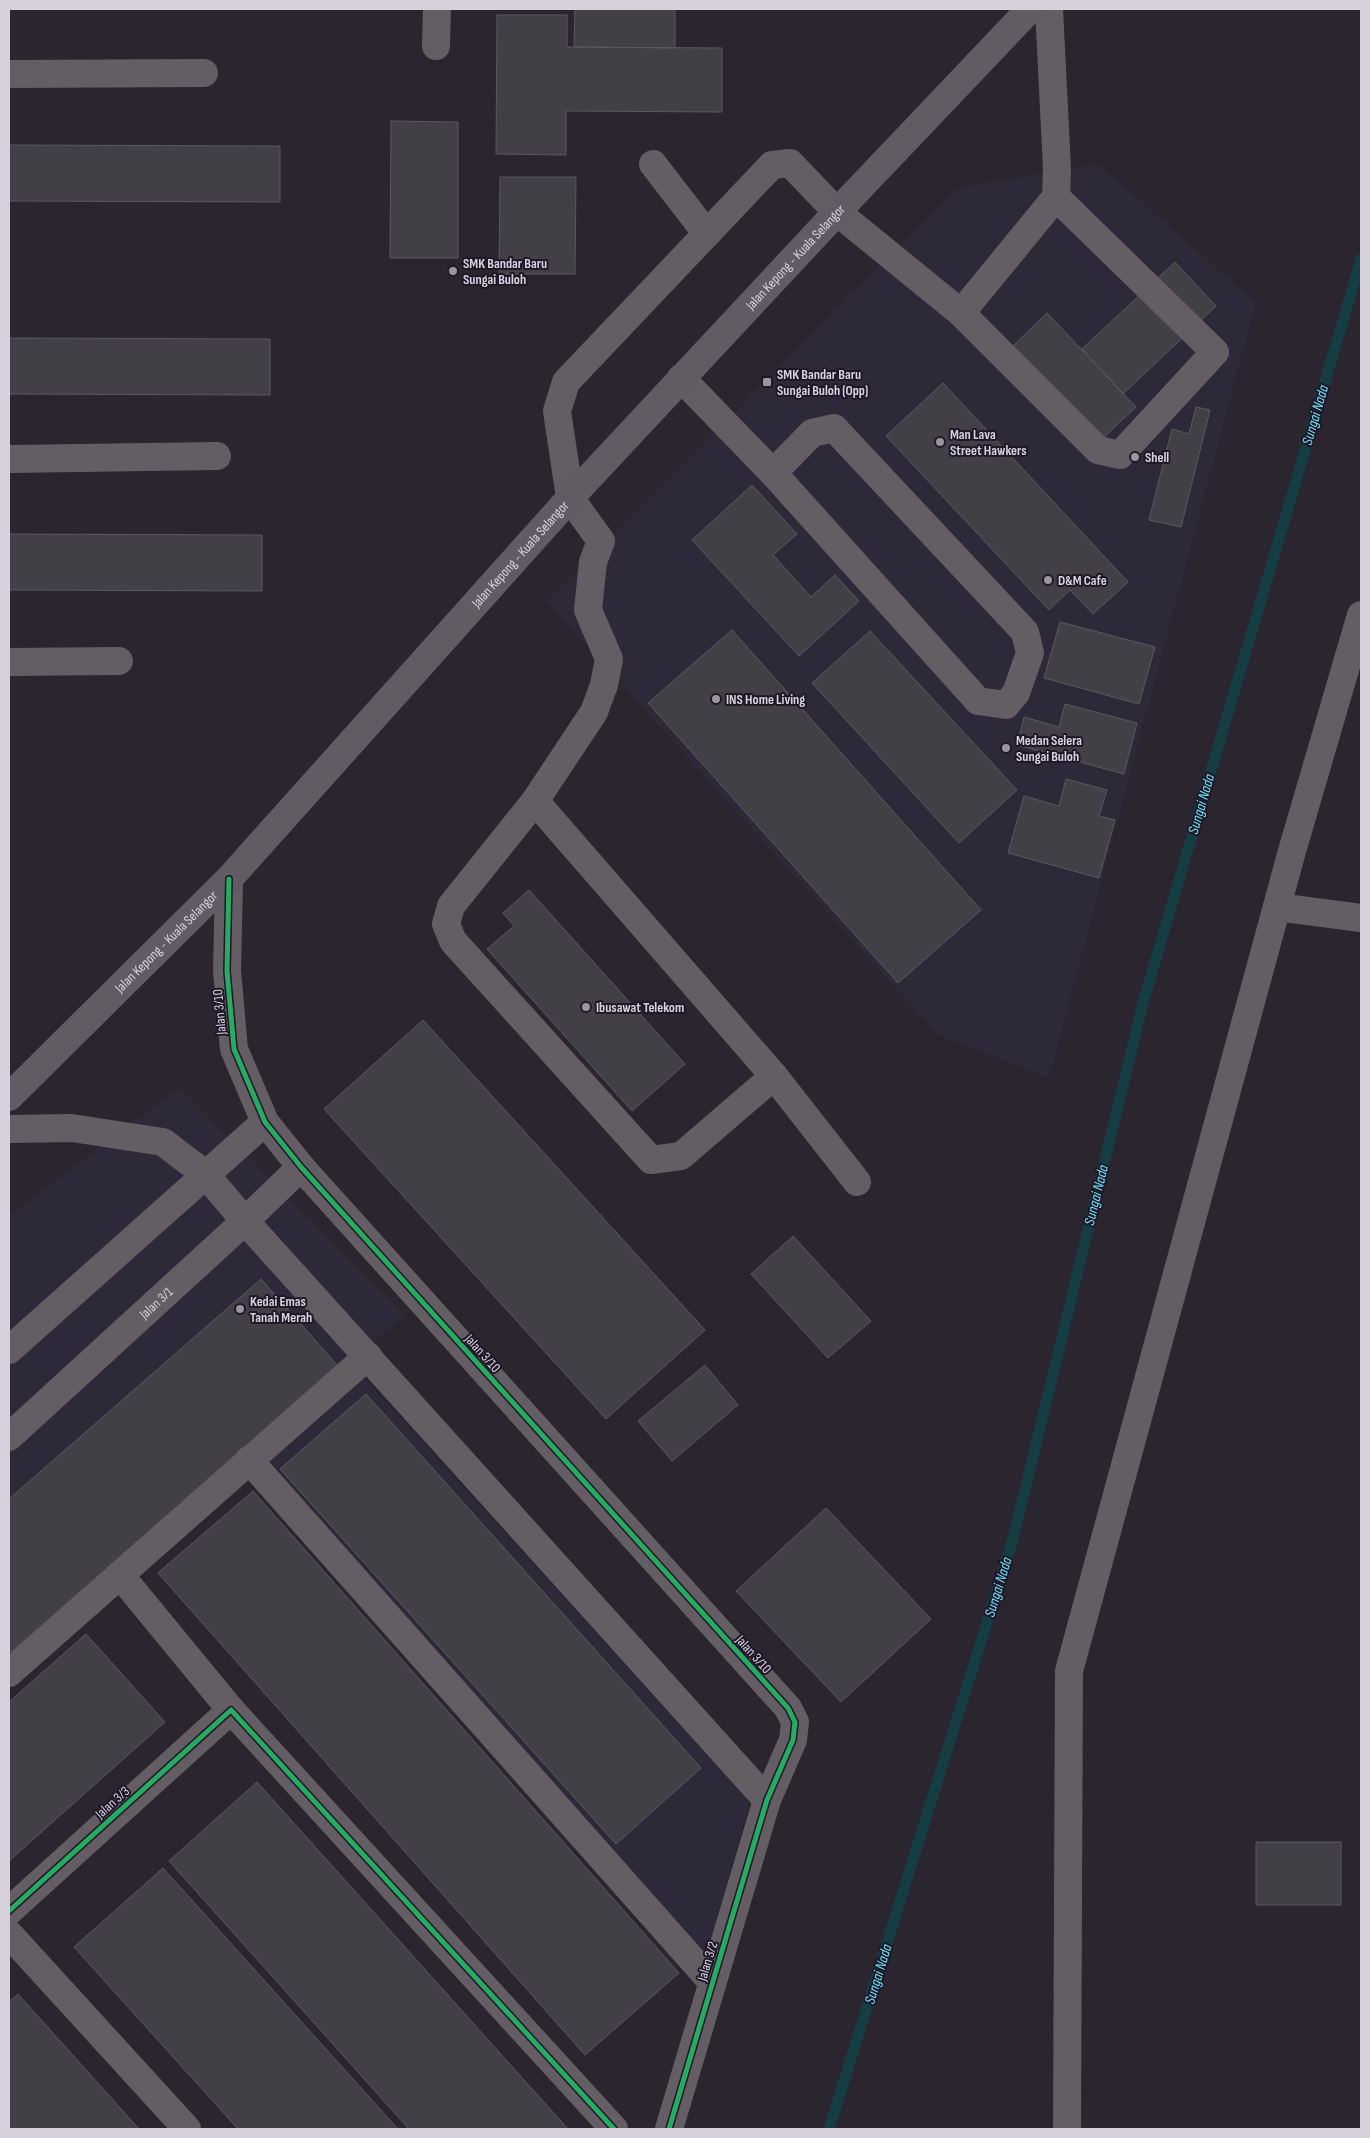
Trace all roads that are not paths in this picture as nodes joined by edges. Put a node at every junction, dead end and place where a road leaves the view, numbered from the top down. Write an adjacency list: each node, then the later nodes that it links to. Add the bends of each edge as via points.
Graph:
1 (437, 9): 4 (street)
2 (1030, 9): 9 (highway, Jalan Kepong - Kuala Selangor)
3 (1049, 9): 8 (street)
4 (436, 46)
5 (204, 73): 6 (street)
6 (9, 74)
7 (653, 164): 10 (street)
8 (1056, 197): 11 (street); 11 (street, via 1215,352 1120,455 1098,450)
9 (837, 212): 10 (street, via 790,163 772,165); 11 (street); 12 (highway, Jalan Kepong - Kuala Selangor)
10 (707, 234): 16 (street, via 566,382 557,411)
11 (960, 313)
12 (682, 378): 15 (street); 16 (highway, Jalan Kepong - Kuala Selangor)
13 (217, 456): 14 (street)
14 (9, 459)
15 (773, 473): 15 (street, via 978,701 1006,705 1016,693 1030,654 1025,632 834,428 812,433)
16 (570, 498): 20 (street, via 601,542 593,562 588,610 609,659 594,712); 21 (highway, Jalan Kepong - Kuala Selangor)
17 (1361, 616): 22 (street)
18 (118, 661): 19 (street)
19 (9, 662)
20 (535, 801): 24 (street); 24 (street, via 451,906 446,924 453,941 651,1160 681,1156)
21 (229, 879): 25 (highway, Jalan Kepong - Kuala Selangor); 26 (street, Jalan 3/10, via 227,971 234,1049)
22 (1277, 907): 23 (street); 46 (street, via 1069,1671)
23 (1361, 918)
24 (774, 1076): 30 (street)
25 (9, 1096)
26 (265, 1122): 28 (street, Jalan 3/10); 29 (street)
27 (9, 1129): 29 (street, via 72,1128 163,1142)
28 (301, 1167): 31 (street, Jalan 3/1); 39 (street, Jalan 3/10, via 788,1708 795,1722 793,1740)
29 (205, 1174): 31 (street); 32 (street)
30 (857, 1182)
31 (245, 1222): 33 (street); 34 (street, Jalan 3/1)
32 (9, 1350)
33 (368, 1356): 35 (street); 39 (street)
34 (9, 1437)
35 (250, 1460): 36 (street); 42 (street)
36 (120, 1575): 37 (street); 38 (street)
37 (10, 1671)
38 (230, 1710): 40 (street, Jalan 3/3); 44 (street)
39 (766, 1800): 42 (street, Jalan 3/2)
40 (9, 1911)
41 (9, 1934): 43 (street)
42 (712, 1982): 45 (street, Jalan 3/2)
43 (188, 2129)
44 (614, 2129)
45 (668, 2129)
46 (1067, 2129)

